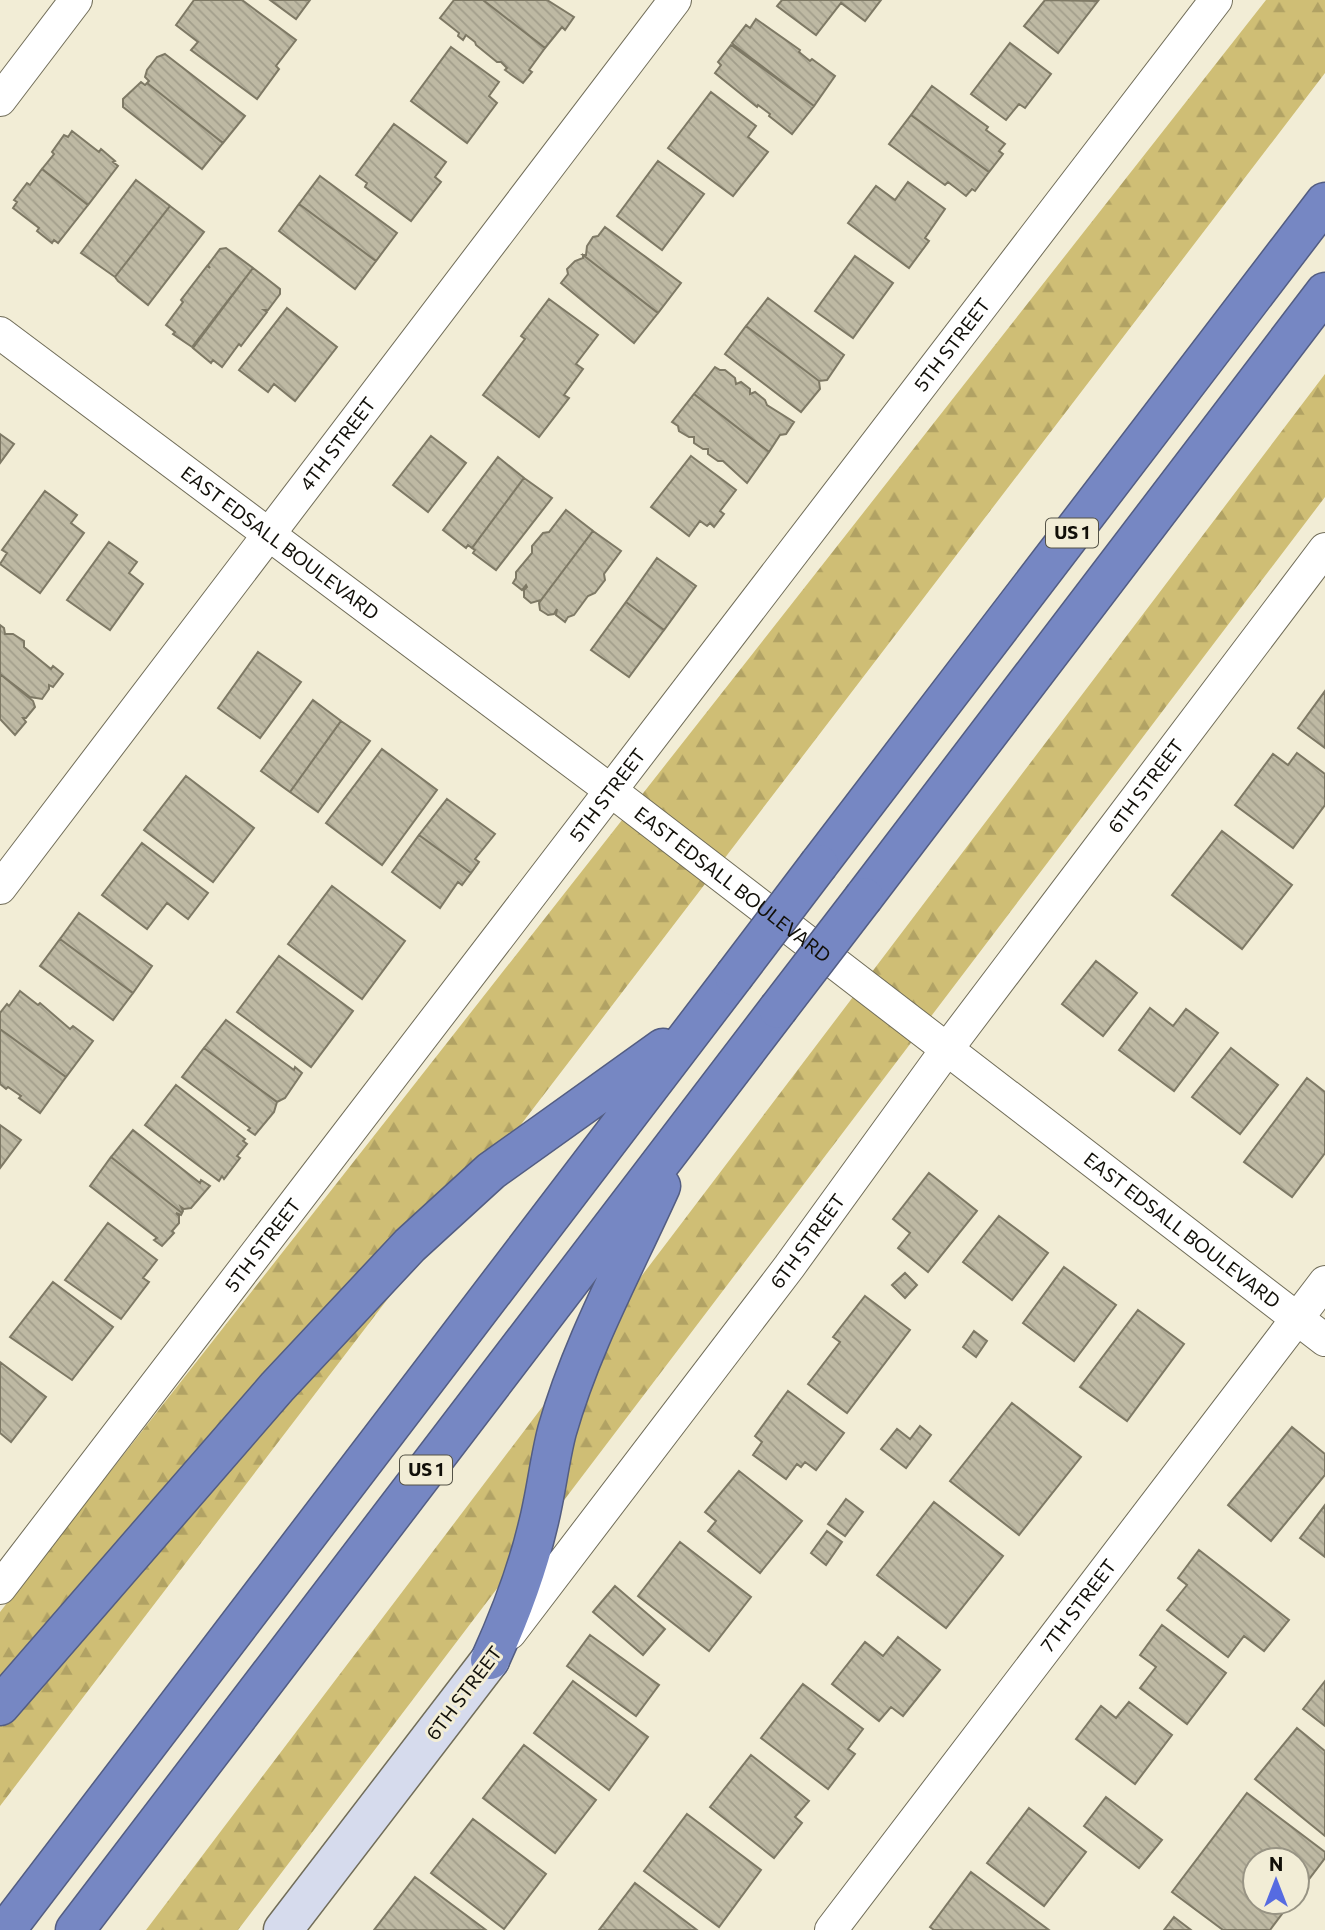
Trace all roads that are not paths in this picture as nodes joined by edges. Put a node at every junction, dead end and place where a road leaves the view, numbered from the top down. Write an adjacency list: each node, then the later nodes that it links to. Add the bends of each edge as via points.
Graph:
1 (76, 0): 4 (street)
2 (675, 0): 8 (street, 4TH STREET)
3 (1216, 0): 10 (street, 5TH STREET)
4 (0, 100)
5 (1325, 202): 12 (highway, US 1, bridge)
6 (1325, 292): 14 (highway, US 1, bridge)
7 (0, 333): 8 (street, EAST EDSALL BOULEVARD)
8 (268, 536): 10 (street, EAST EDSALL BOULEVARD); 11 (street, 4TH STREET)
9 (1325, 549): 13 (street, 6TH STREET)
10 (610, 790): 13 (street, EAST EDSALL BOULEVARD); 18 (street, 5TH STREET)
11 (0, 888)
12 (699, 1022): 20 (highway, via 491,1171 410,1245 285,1378); 21 (highway, US 1)
13 (947, 1049): 16 (street, EAST EDSALL BOULEVARD); 19 (street, 6TH STREET, via 789,1267)
14 (689, 1125): 19 (highway, via 577,1376 557,1431 519,1593); 22 (highway, US 1)
15 (1325, 1282): 16 (street, 7TH STREET)
16 (1298, 1319): 17 (street, EAST EDSALL BOULEVARD); 24 (street, 7TH STREET)
17 (1325, 1340)
18 (0, 1588)
19 (490, 1660): 23 (main road, 6TH STREET)
20 (0, 1706)
21 (6, 1930)
22 (75, 1930)
23 (283, 1930)
24 (831, 1930)

